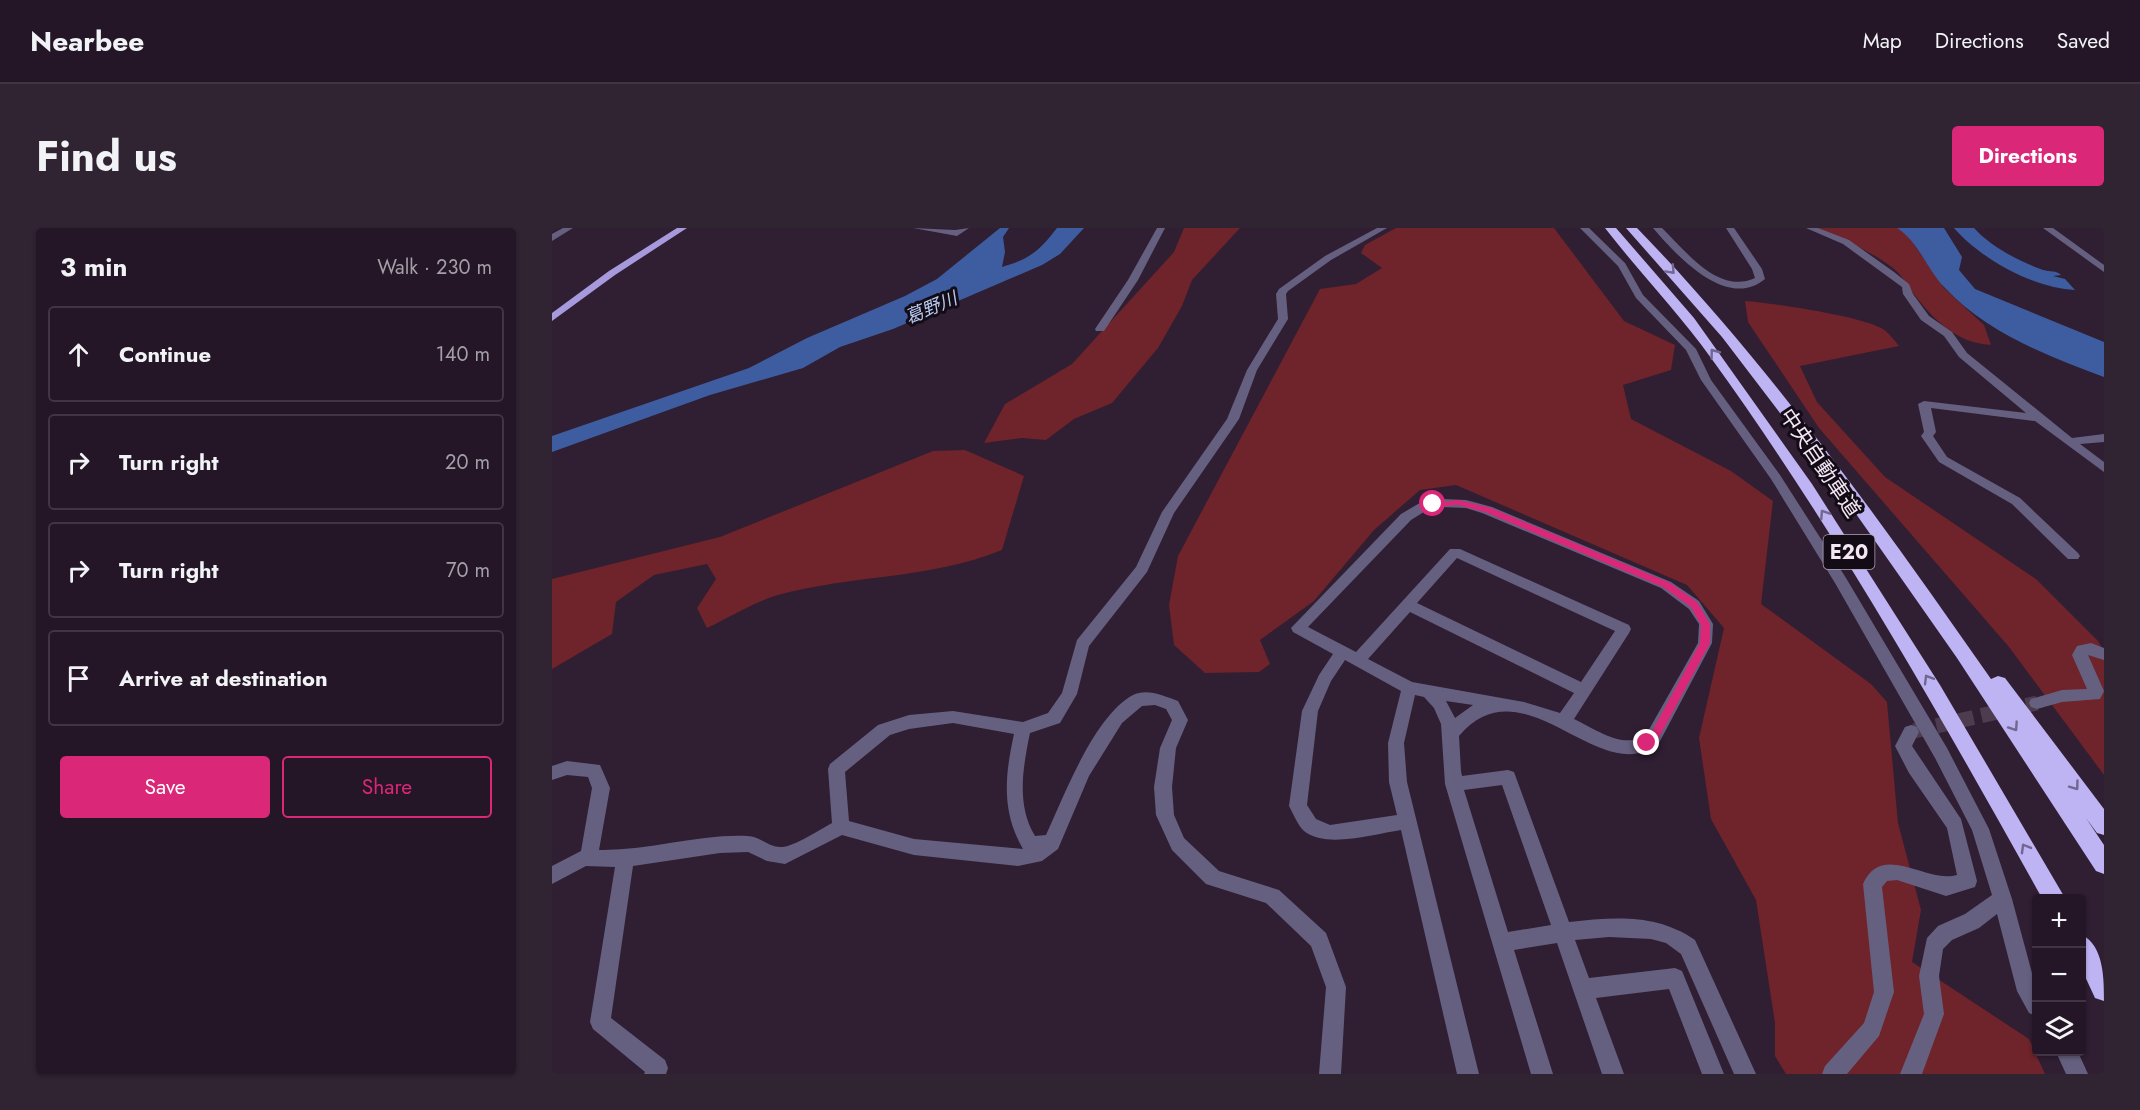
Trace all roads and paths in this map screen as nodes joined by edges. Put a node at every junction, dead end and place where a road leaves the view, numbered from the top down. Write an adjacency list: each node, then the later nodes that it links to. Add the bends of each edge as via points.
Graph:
1 (569, 228): 14 (street)
2 (683, 228): 16 (main road, via 612,273)
3 (917, 228): 4 (street, via 957,233)
4 (965, 228)
5 (1161, 228): 17 (street, via 1133,280)
6 (1383, 228): 34 (street, via 1328,258 1284,289 1283,319 1252,370 1233,419 1168,512 1142,569 1082,644 1069,694 1054,718)
7 (1584, 228): 43 (street, via 1622,265 1639,296 1691,349 1706,380 1776,478 1941,753)
8 (1610, 228): 49 (highway, 中央自動車道 / E20, one-way to 8, via 1898,630 1782,450 1699,334)
9 (1631, 228): 18 (highway, 中央自動車道 / E20, one-way to 18)
10 (1657, 228): 11 (street, via 1708,276 1726,284 1754,283 1760,279 1757,269)
11 (1730, 228)
12 (1810, 228): 19 (street, via 1846,242 1906,286 1930,323 1948,334 1963,355)
13 (2047, 228): 15 (street)
14 (552, 238)
15 (2104, 270)
16 (552, 318)
17 (1100, 328)
18 (1758, 373): 41 (highway, one-way to 41, via 1905,557); 47 (highway, 中央自動車道 / E20, one-way to 47, via 1923,595)
19 (2039, 418): 21 (street); 23 (street, via 1924,404 1928,436 1935,452 1957,469 2013,499)
20 (2104, 438): 21 (street)
21 (2070, 442): 22 (street)
22 (2104, 468)
23 (2073, 556)
24 (1409, 604): 27 (street); 29 (street); 29 (street, via 1455,552 1624,629)
25 (1343, 651): 27 (street); 33 (street, via 1298,628 1415,511 1442,503 1474,505 1666,585 1694,605 1706,624 1703,649 1647,743 1635,748 1614,746); 39 (street, via 1324,679 1310,711 1298,806 1310,825 1330,833)
26 (2104, 654): 31 (street, via 2091,649 2080,655 2096,691 2094,695 2062,696)
27 (1359, 659): 28 (street)
28 (1409, 688): 30 (street); 39 (street, via 1397,731 1395,756)
29 (1584, 691): 33 (street)
30 (1448, 702): 32 (street, via 1456,716); 36 (street)
31 (2037, 703)
32 (1472, 708): 33 (street, via 1524,708); 36 (street)
33 (1564, 721)
34 (1023, 729): 42 (street, via 953,717 909,722 884,730 836,769); 44 (street, via 1013,784 1016,809 1023,835 1030,844)
35 (1911, 732): 40 (street, via 1904,746)
36 (1451, 734): 38 (street)
37 (552, 773): 45 (street, via 567,768 594,770 601,788)
38 (1454, 784): 51 (street, via 1508,777); 52 (street)
39 (1407, 821): 60 (street)
40 (1955, 825): 43 (street); 65 (street, via 1968,881 1946,887 1897,872 1882,873 1872,884 1884,992 1872,1029)
41 (2104, 826)
42 (841, 827): 44 (street, via 914,847 1018,858 1036,855); 46 (street, via 785,856 750,844)
43 (1980, 829): 50 (street)
44 (1052, 843): 59 (street, via 1082,773 1116,718 1138,700 1155,699 1172,705 1180,720 1168,748 1163,787 1165,815 1178,844 1213,878 1272,896 1319,940 1336,987)
45 (589, 858): 46 (street); 48 (street)
46 (626, 859): 58 (street, via 600,1022 657,1068)
47 (2104, 864)
48 (552, 875)
49 (2052, 894)
50 (2003, 899): 56 (street, via 2027,991); 66 (street, via 1972,921 1945,933 1934,945 1929,976 1934,1014)
51 (1563, 933): 52 (street); 54 (street); 64 (street, via 1632,929 1670,934 1688,947)
52 (1503, 942): 61 (street)
53 (2083, 948): 55 (highway)
54 (1584, 989): 62 (street); 63 (street, via 1675,978)
55 (2104, 989)
56 (2034, 1002)
57 (2069, 1056): 67 (street)
58 (655, 1074)
59 (1330, 1074)
60 (1468, 1074)
61 (1542, 1074)
62 (1613, 1074)
63 (1713, 1074)
64 (1745, 1074)
65 (1833, 1074)
66 (1911, 1074)
67 (2078, 1074)

